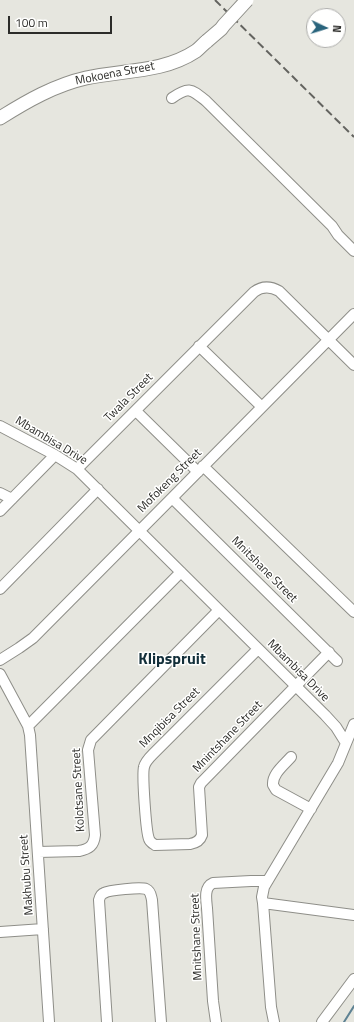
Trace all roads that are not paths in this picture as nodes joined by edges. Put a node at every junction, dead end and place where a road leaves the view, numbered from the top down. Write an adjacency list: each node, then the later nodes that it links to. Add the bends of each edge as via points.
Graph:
1 (247, 0): 2 (main road, Mokoena Street, bridge, via 221,29)
2 (194, 48): 4 (main road, Mokoena Street, via 156,60 57,78 34,88); 5 (main road, Mokoena Street, via 171,63 154,68 87,78 62,85 42,93)
3 (172, 98): 6 (street, via 186,90 193,91 206,100)
4 (0, 109)
5 (0, 118)
6 (332, 226): 7 (street); 8 (street)
7 (354, 242)
8 (354, 251)
9 (354, 314): 10 (street, Mofokeng Street)
10 (328, 340): 11 (street, Twala Street, via 279,291 266,287 257,289); 12 (street); 13 (street, Mofokeng Street)
11 (199, 346): 13 (street); 14 (street, Twala Street)
12 (354, 365)
13 (262, 407): 18 (street, Mofokeng Street)
14 (135, 411): 17 (street, Twala Street); 18 (street, via 189,464)
15 (0, 426): 16 (street, Mbambisa Drive)
16 (55, 456): 17 (street, Mbambisa Drive); 22 (street)
17 (77, 469): 19 (street, Mbambisa Drive)
18 (201, 469): 21 (street, Mofokeng Street); 28 (street)
19 (98, 489): 24 (street, Mbambisa Drive); 26 (street)
20 (0, 493): 22 (street)
21 (172, 498): 24 (street, Mofokeng Street); 30 (street, Mnitshane Street)
22 (12, 499): 23 (street)
23 (0, 511)
24 (140, 531): 25 (street, Mbambisa Drive); 31 (street, Mofokeng Street, via 33,638)
25 (181, 572): 27 (street, Mbambisa Drive); 36 (street)
26 (0, 589)
27 (219, 610): 29 (street, Mbambisa Drive); 41 (street, Kolotsane Street, via 91,740 88,750 95,835 92,846 79,851)
28 (354, 612)
29 (258, 649): 34 (street, Mbambisa Drive); 40 (street, Mnqibisa Street, via 145,764 143,774 147,829 149,840)
30 (329, 652): 32 (street, Mnitshane Street); 34 (street, Mnintshane Street)
31 (0, 660)
32 (337, 661)
33 (0, 674): 36 (street, Makhubu Street)
34 (296, 687): 37 (street, Mbambisa Drive); 40 (street, Mnintshane Street, via 201,783 201,838 190,844)
35 (354, 724): 37 (street)
36 (28, 726): 41 (street, Makhubu Street, via 32,746)
37 (350, 744): 39 (street)
38 (291, 757): 39 (street, via 275,774 273,785 276,790)
39 (311, 809): 42 (street)
40 (155, 845)
41 (38, 852): 45 (street, Makhubu Street)
42 (267, 881): 43 (street); 51 (street, Mnitshane Street, via 213,883 207,888)
43 (263, 903): 44 (street); 52 (street)
44 (354, 915)
45 (43, 929): 46 (street); 48 (street, Makhubu Street)
46 (0, 932)
47 (354, 979): 53 (street)
48 (49, 1022)
49 (107, 1022): 50 (street, via 98,900 108,891 140,888 149,891 152,900)
50 (161, 1022)
51 (216, 1022)
52 (274, 1022)
53 (322, 1022)

